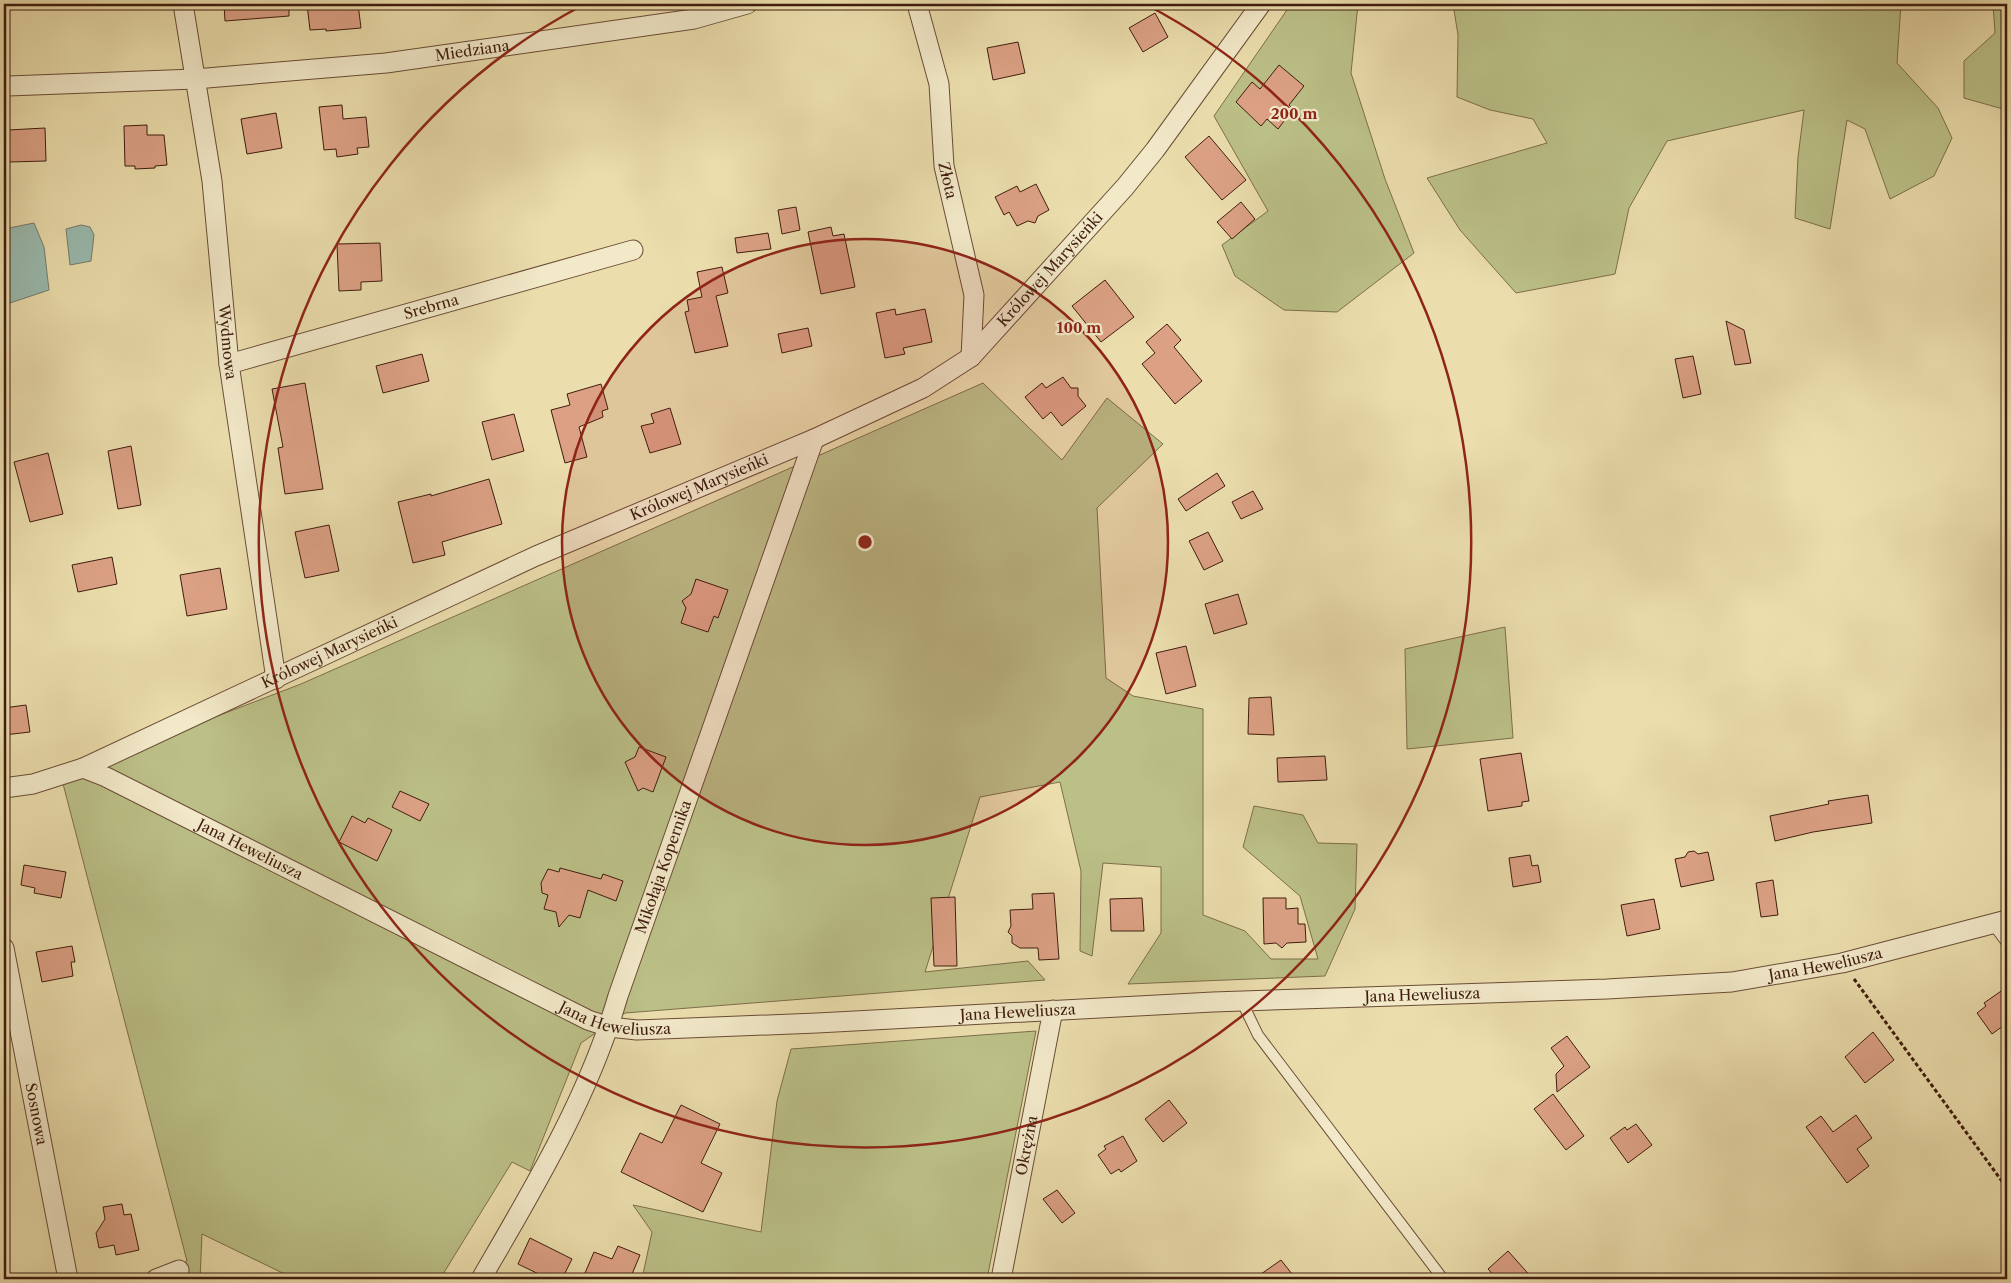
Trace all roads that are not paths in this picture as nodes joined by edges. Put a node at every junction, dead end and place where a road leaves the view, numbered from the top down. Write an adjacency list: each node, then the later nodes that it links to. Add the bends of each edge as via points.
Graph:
1 (183, 4): 5 (street, Wydmowa)
2 (747, 4): 5 (street, Miedziana, via 694,19 531,44 386,63)
3 (917, 4): 8 (street, Złota, via 939,84 944,166 974,295)
4 (1261, 4): 8 (street, Królowej Marysieńki, via 1155,150)
5 (195, 79): 6 (street, Miedziana); 9 (street, Wydmowa, via 212,181)
6 (8, 86)
7 (633, 250): 9 (street, Srebrna)
8 (971, 357): 10 (street, Królowej Marysieńki, via 923,388)
9 (229, 364): 11 (street, Wydmowa)
10 (814, 439): 11 (street, Królowej Marysieńki, via 536,556); 19 (street, Mikołaja Kopernika)
11 (276, 679): 12 (street, Królowej Marysieńki)
12 (83, 768): 13 (street, Królowej Marysieńki, via 33,784); 19 (street, Jana Heweliusza, via 588,1020)
13 (4, 788)
14 (2000, 921): 15 (lane); 17 (street, Jana Heweliusza, via 1842,963 1723,983)
15 (2007, 943)
16 (4, 948): 21 (street, Sosnowa)
17 (1242, 1002): 18 (street, Jana Heweliusza); 25 (lane, via 1258,1035)
18 (1053, 1010): 19 (street, Jana Heweliusza, via 637,1030); 24 (street, Okrężna)
19 (609, 1027): 23 (street, Mikołaja Kopernika, via 584,1089 531,1194)
20 (179, 1270): 22 (street)
21 (68, 1279)
22 (156, 1279)
23 (481, 1279)
24 (1001, 1279)
25 (1443, 1279)

